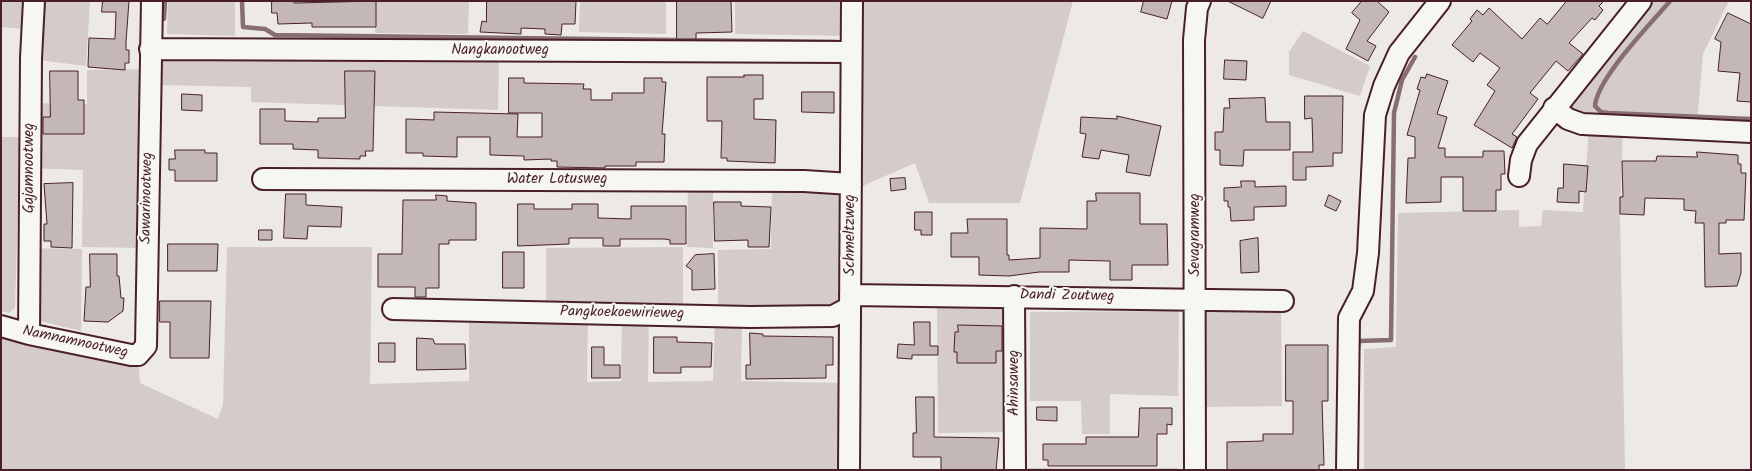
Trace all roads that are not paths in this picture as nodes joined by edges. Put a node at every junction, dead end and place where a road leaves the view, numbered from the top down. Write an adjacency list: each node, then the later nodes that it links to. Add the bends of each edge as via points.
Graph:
1 (34, 1): 20 (street, Gajamnootweg)
2 (152, 1): 7 (street, Sawarinootweg)
3 (852, 1): 8 (street, Schmeltzweg)
4 (1200, 1): 15 (street, Sevagramweg, via 1194,40)
5 (1440, 1): 25 (street, via 1399,53 1384,86 1376,115 1363,291 1349,318)
6 (1641, 1): 9 (street)
7 (150, 49): 8 (street, Nangkanootweg); 21 (street, Sawarinootweg)
8 (850, 52): 13 (street, Schmeltzweg)
9 (1554, 108): 10 (street, via 1568,119 1582,124); 11 (street, via 1527,144)
10 (1751, 132)
11 (1519, 176)
12 (263, 179): 13 (street, Water Lotusweg, via 804,181)
13 (851, 184): 16 (street, Schmeltzweg)
14 (1014, 296): 15 (street, Dandi Zoutweg); 16 (street, Dandi Zoutweg); 23 (street, Ahinsaweg)
15 (1196, 299): 17 (street, Dandi Zoutweg); 24 (street, Sevagramweg)
16 (850, 301): 18 (street, Pangkoekoewirieweg, via 833,316); 22 (street, Schmeltzweg)
17 (1283, 301)
18 (392, 309)
19 (1, 326): 20 (street, Namnamnootweg)
20 (29, 334): 21 (street, Namnamnootweg, via 131,355 138,355)
21 (146, 346)
22 (849, 470)
23 (1016, 470)
24 (1195, 470)
25 (1347, 470)

